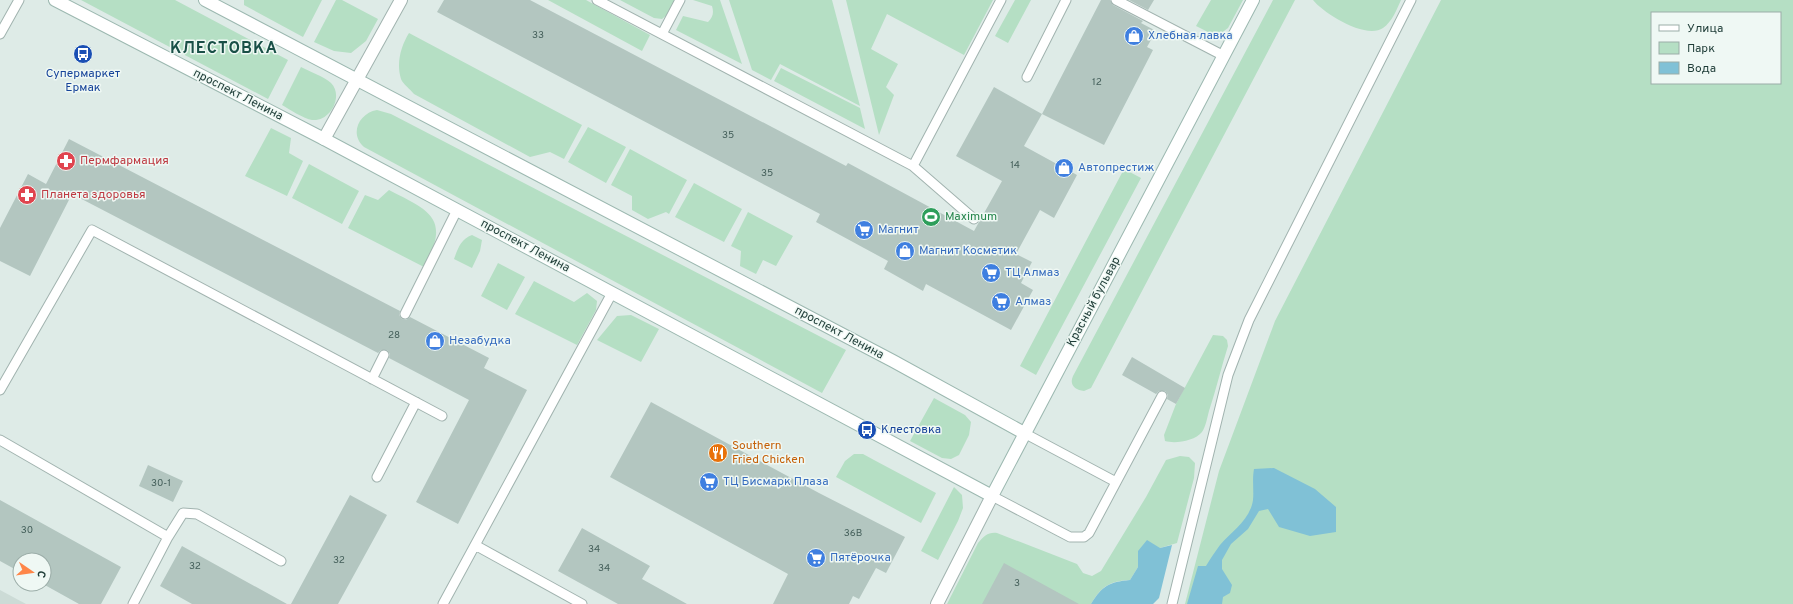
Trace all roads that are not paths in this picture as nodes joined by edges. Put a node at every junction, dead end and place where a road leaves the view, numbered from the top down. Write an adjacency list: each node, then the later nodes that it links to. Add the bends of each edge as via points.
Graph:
1 (19, 0): 12 (lane)
2 (55, 0): 17 (street, проспект Ленина)
3 (205, 0): 16 (street, проспект Ленина)
4 (401, 0): 16 (street)
5 (597, 0): 13 (lane)
6 (680, 0): 13 (lane)
7 (1001, 0): 18 (lane)
8 (1066, 0): 15 (lane)
9 (1116, 0): 14 (lane)
10 (1254, 0): 14 (street, Красный бульвар)
11 (1412, 0): 41 (lane, via 1249,320 1228,375)
12 (0, 34)
13 (662, 34): 18 (lane)
14 (1224, 56): 29 (street, Красный бульвар)
15 (1027, 77)
16 (357, 80): 17 (street); 29 (street, проспект Ленина, via 893,361)
17 (324, 139): 19 (street, проспект Ленина)
18 (913, 166): 20 (lane)
19 (457, 210): 21 (street, проспект Ленина); 22 (lane)
20 (974, 219)
21 (612, 293): 33 (street, проспект Ленина); 35 (lane)
22 (405, 314)
23 (384, 356): 24 (lane)
24 (372, 379): 25 (lane, via 92,230); 27 (lane)
25 (0, 390)
26 (1162, 396): 32 (lane)
27 (416, 402): 28 (lane); 31 (lane)
28 (442, 416)
29 (1024, 434): 32 (lane); 33 (street, Красный бульвар)
30 (0, 440): 34 (lane)
31 (377, 478)
32 (1116, 482): 33 (lane, via 1089,533 1076,538)
33 (992, 496): 40 (street, Красный бульвар)
34 (168, 537): 36 (lane, via 183,513 197,514); 37 (lane)
35 (475, 545): 38 (lane); 39 (lane)
36 (281, 561)
37 (133, 604)
38 (443, 604)
39 (582, 604)
40 (936, 604)
41 (1172, 604)

